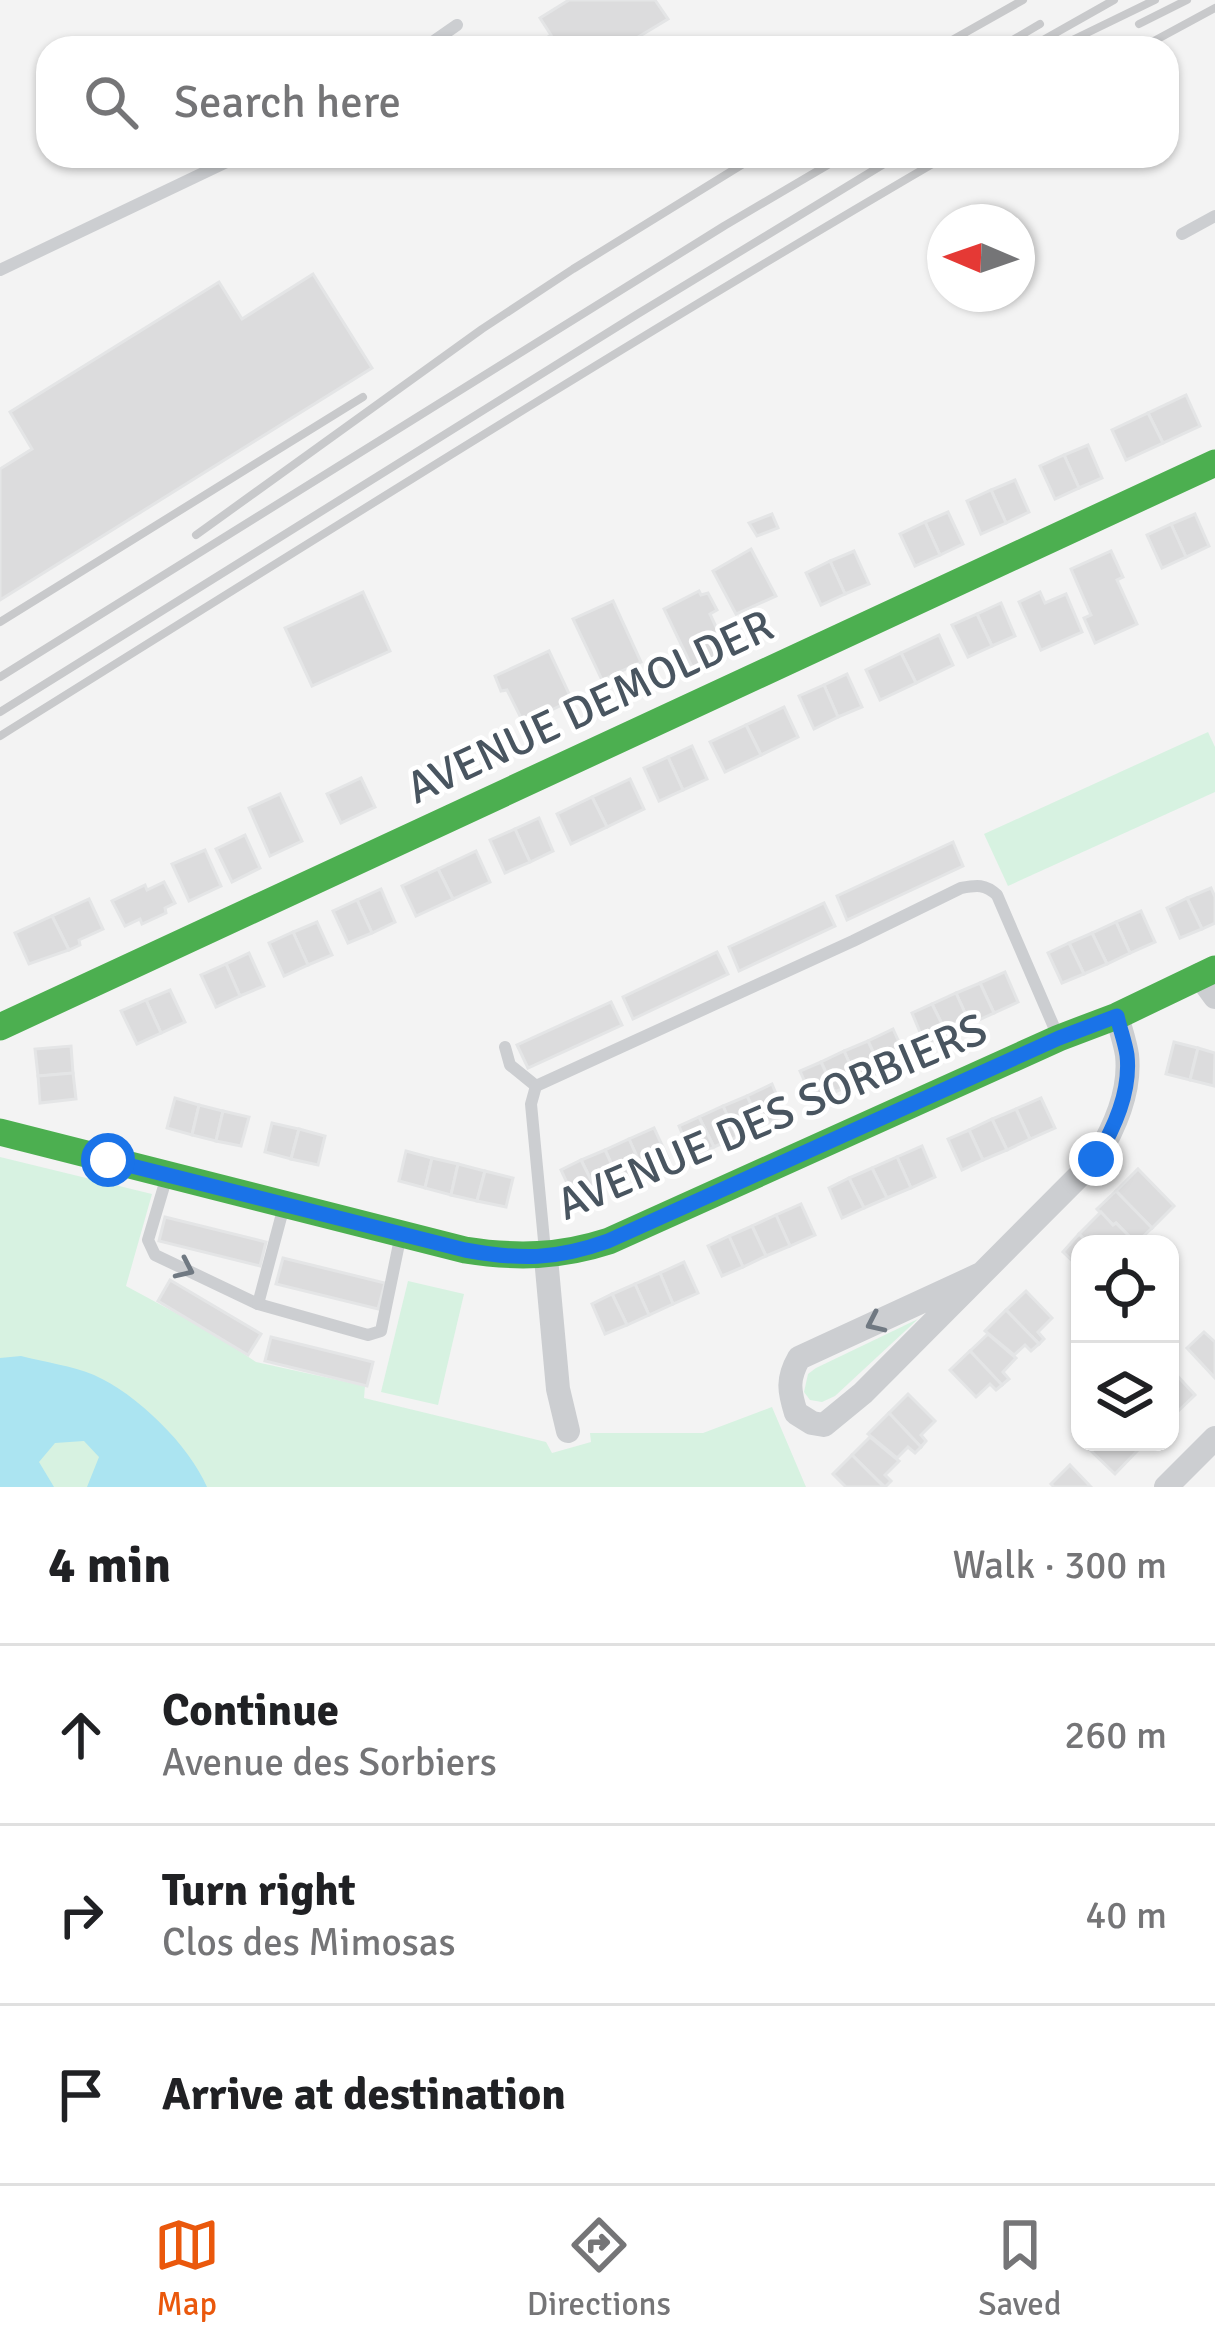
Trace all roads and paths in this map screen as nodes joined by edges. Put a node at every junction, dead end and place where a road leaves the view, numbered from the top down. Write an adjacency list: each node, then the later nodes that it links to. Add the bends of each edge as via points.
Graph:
1 (458, 25): 2 (lane)
2 (442, 36)
3 (213, 168): 6 (lane)
4 (1215, 216): 5 (lane)
5 (1182, 234)
6 (0, 270)
7 (1215, 463): 10 (street, AVENUE DEMOLDER)
8 (1210, 980): 9 (street, AVENUE DES SORBIERS)
9 (1117, 1016): 11 (street, AVENUE DES SORBIERS); 19 (street, via 1127,1058 1113,1130 1096,1159)
10 (0, 1027)
11 (1059, 1038): 13 (lane, via 997,895 976,885); 18 (street, AVENUE DES SORBIERS, via 608,1241)
12 (505, 1047): 13 (lane, via 510,1065)
13 (536, 1086): 18 (lane, via 531,1104)
14 (0, 1132): 15 (street, AVENUE DES SORBIERS)
15 (167, 1175): 16 (street, AVENUE DES SORBIERS); 20 (lane, one-way to 20, via 148,1240 154,1255)
16 (284, 1205): 17 (street, AVENUE DES SORBIERS); 20 (lane)
17 (401, 1234): 18 (street, AVENUE DES SORBIERS); 20 (lane, via 381,1331 368,1335)
18 (546, 1258): 21 (street)
19 (981, 1274): 19 (street, one-way to 19, via 799,1358 790,1374 796,1413 824,1425)
20 (258, 1304)
21 (568, 1431)
22 (1215, 1438): 23 (street)
23 (1166, 1487)

